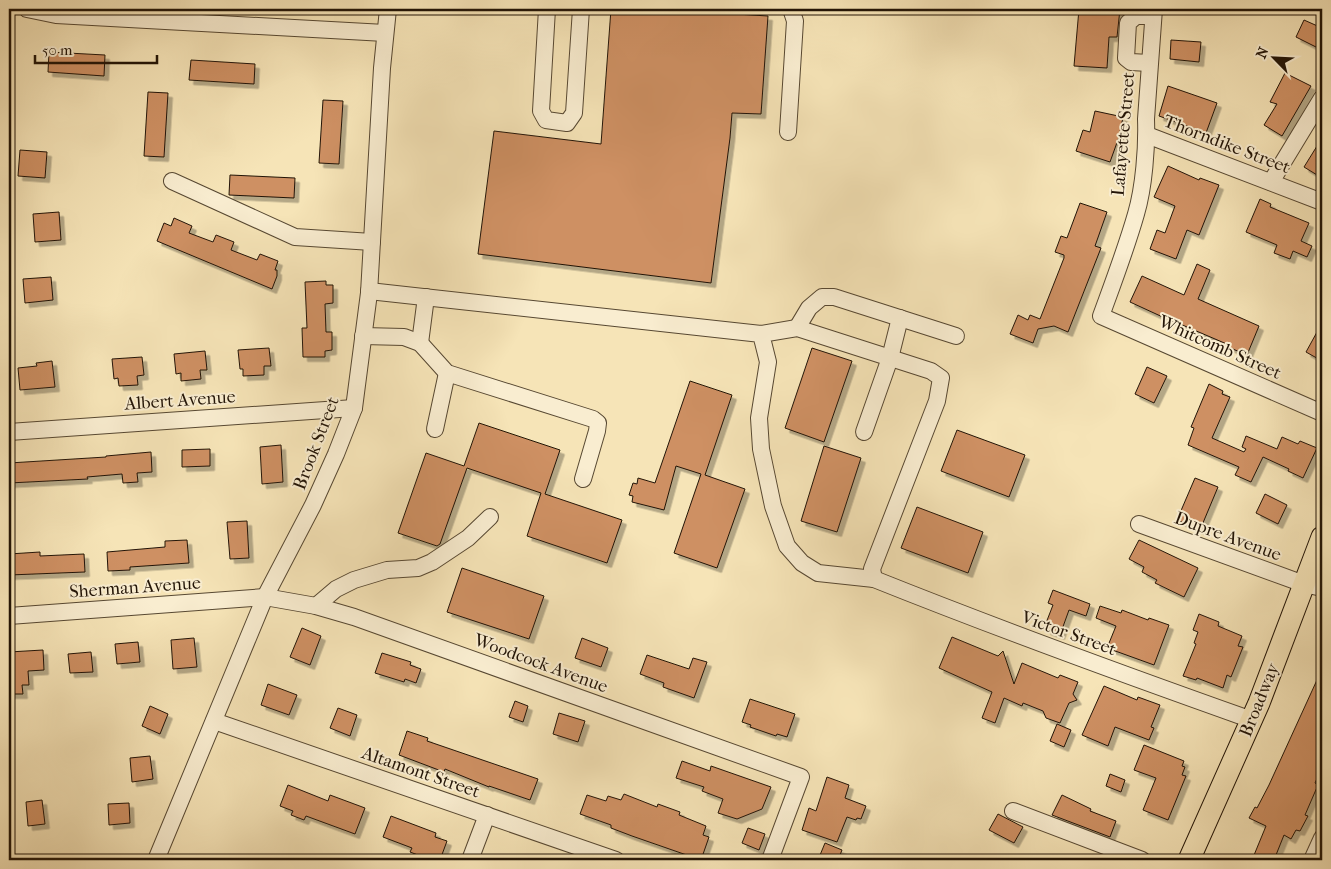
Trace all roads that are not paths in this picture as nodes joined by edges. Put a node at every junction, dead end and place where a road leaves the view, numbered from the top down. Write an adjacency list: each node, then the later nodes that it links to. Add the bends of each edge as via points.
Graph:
1 (27, 9): 7 (street, via 56,15)
2 (388, 9): 7 (street, Brook Street)
3 (547, 9): 4 (street, via 541,111 546,120 567,123 574,113)
4 (582, 9)
5 (791, 9): 10 (street, via 795,21)
6 (1154, 12): 8 (street, Lafayette Street); 8 (street, via 1136,16 1128,23 1126,58 1131,62)
7 (385, 33): 15 (street, Brook Street)
8 (1149, 63): 11 (street, Lafayette Street)
9 (1322, 98): 13 (street)
10 (788, 132)
11 (1146, 135): 13 (street, Thorndike Street); 18 (street, Lafayette Street, via 1136,213)
12 (172, 181): 15 (street, via 295,237)
13 (1271, 182): 14 (street, Thorndike Street)
14 (1322, 202)
15 (372, 242): 16 (street, Brook Street)
16 (369, 291): 17 (street); 22 (street, Brook Street)
17 (426, 297): 21 (street); 24 (street)
18 (1101, 316): 28 (street, Whitcomb Street)
19 (900, 318): 20 (street, via 834,297 822,297 809,308); 23 (street); 25 (street)
20 (797, 328): 21 (street); 25 (street)
21 (761, 334): 36 (street, Victor Street, via 768,362 759,418 761,449 773,506 787,546 802,564 818,573)
22 (364, 336): 24 (street, via 404,337); 27 (street, Brook Street)
23 (956, 336)
24 (420, 343): 26 (street)
25 (890, 358): 31 (street); 36 (street, via 932,371 941,378 936,401 872,568)
26 (447, 373): 29 (street); 32 (street, via 593,419 598,423 597,431)
27 (354, 408): 30 (street, Albert Avenue); 38 (street, Brook Street, via 313,505)
28 (1322, 413)
29 (435, 429)
30 (9, 432)
31 (864, 432)
32 (583, 479)
33 (490, 517): 39 (street, via 468,538 432,562 418,568 387,570 354,580 336,589)
34 (1139, 524): 37 (street, Dupre Avenue)
35 (1322, 537): 37 (main road, Broadway)
36 (874, 579): 41 (street, Victor Street, via 1043,645)
37 (1316, 582): 41 (main road, Broadway)
38 (265, 597): 39 (street, Woodcock Avenue); 40 (street, Sherman Avenue); 42 (street, Brook Street)
39 (316, 606): 49 (street, Woodcock Avenue, via 801,777)
40 (9, 616)
41 (1252, 720): 51 (main road, Broadway)
42 (214, 721): 44 (street, Altamont Street); 46 (street, Brook Street)
43 (1013, 811): 50 (street)
44 (486, 815): 47 (street); 48 (street, Altamont Street)
45 (1322, 838): 52 (street)
46 (156, 860)
47 (470, 860)
48 (616, 860)
49 (770, 860)
50 (1142, 860)
51 (1189, 860)
52 (1312, 860)

